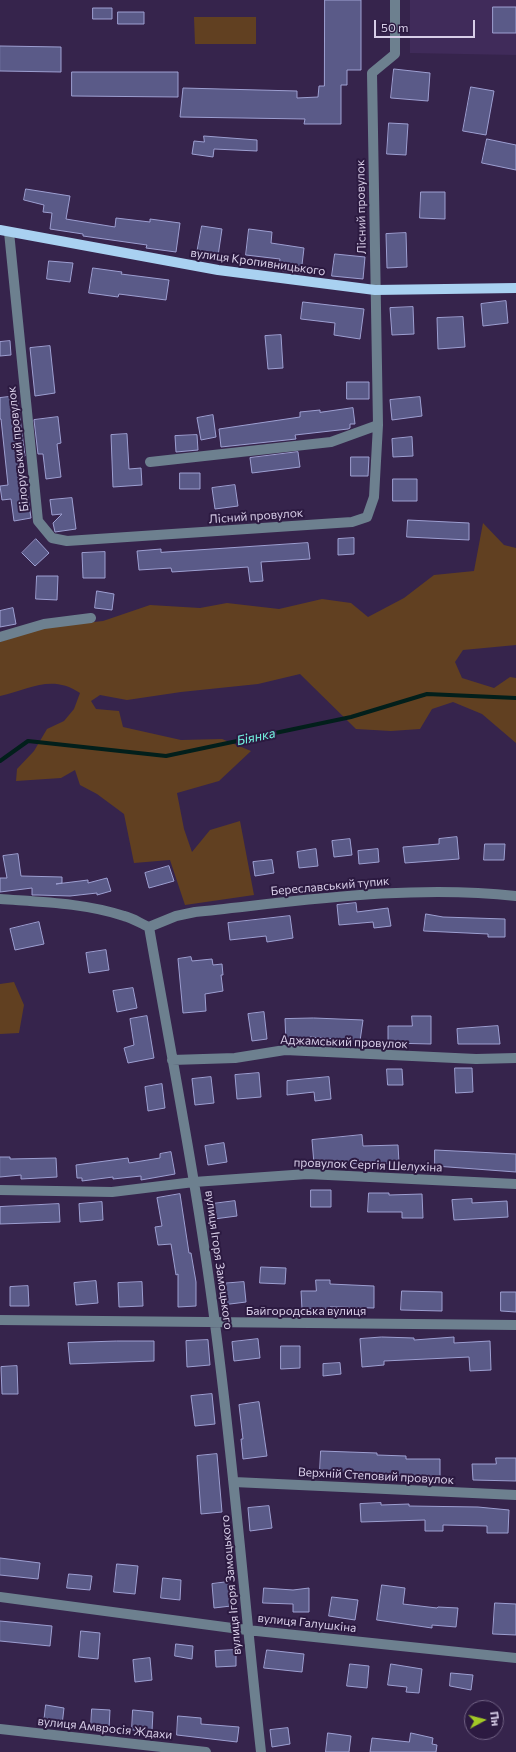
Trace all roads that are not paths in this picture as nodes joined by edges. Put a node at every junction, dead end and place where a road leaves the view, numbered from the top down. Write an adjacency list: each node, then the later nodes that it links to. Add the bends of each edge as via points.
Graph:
1 (395, 0): 4 (street, Лісний провулок, via 395,54 372,73)
2 (4, 231): 4 (main road, вулиця Кропивницького, via 218,270); 7 (street, Білоруський провулок, via 38,521)
3 (516, 288): 4 (main road, вулиця Кропивницького)
4 (375, 290): 5 (street, Лісний провулок)
5 (378, 424): 6 (street, via 331,442); 7 (street, Лісний провулок, via 374,497 367,517 352,522 67,541)
6 (150, 462)
7 (52, 538)
8 (91, 618): 9 (street, via 44,624)
9 (0, 637)
10 (516, 896): 12 (street, Береславський тупик, via 477,892 371,894 195,912 176,916)
11 (0, 899): 12 (street, via 95,909 125,916)
12 (149, 927): 14 (street, вулиця Ігоря Замоцького)
13 (516, 1058): 14 (street, Аджамський провулок, via 476,1060 285,1050 235,1058)
14 (172, 1060): 15 (street, вулиця Ігоря Замоцького)
15 (194, 1182): 16 (street, провулок Сергія Шелухіна, via 307,1174); 17 (street, via 112,1192); 19 (street, вулиця Ігоря Замоцького)
16 (516, 1184)
17 (0, 1190)
18 (0, 1320): 19 (street, Байгородська вулиця)
19 (215, 1323): 20 (street, Байгородська вулиця); 21 (street, вулиця Ігоря Замоцького)
20 (516, 1325)
21 (234, 1482): 22 (street, Верхній Степовий провулок); 24 (street, вулиця Ігоря Замоцького)
22 (516, 1495)
23 (0, 1597): 24 (street, вулиця Галушкіна)
24 (247, 1630): 25 (street, вулиця Галушкіна); 28 (street, вулиця Ігоря Замоцького)
25 (516, 1658)
26 (0, 1730): 27 (street, вулиця Амвросія Ждахи)
27 (206, 1752)
28 (261, 1752)

